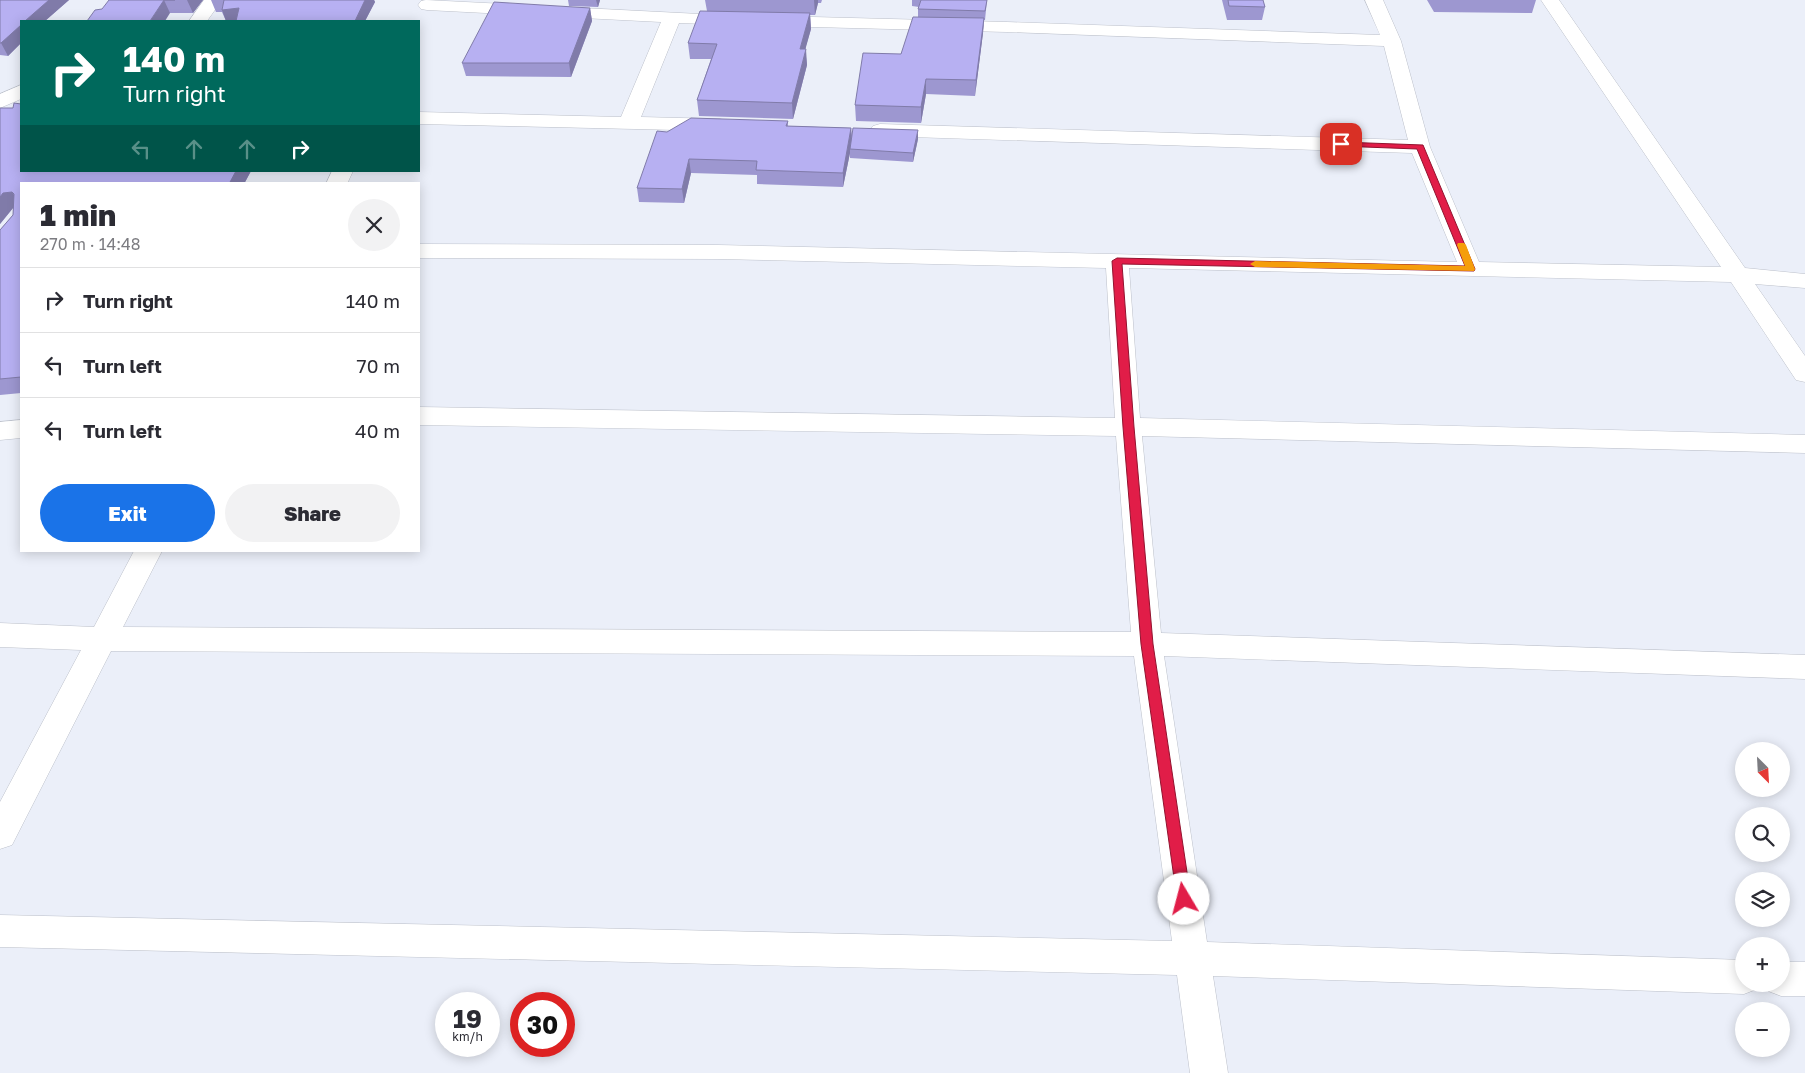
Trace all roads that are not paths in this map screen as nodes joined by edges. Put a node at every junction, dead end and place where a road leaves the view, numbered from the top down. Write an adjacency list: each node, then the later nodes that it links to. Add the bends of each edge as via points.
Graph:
1 (213, 0): 6 (street)
2 (1374, 0): 8 (street)
3 (1550, 0): 19 (street)
4 (428, 3): 5 (street); 7 (street)
5 (672, 18): 8 (street); 12 (street)
6 (199, 20)
7 (420, 22)
8 (1392, 41): 15 (street)
9 (20, 92): 10 (street)
10 (0, 102)
11 (420, 118): 12 (street)
12 (629, 122): 13 (street)
13 (738, 125)
14 (856, 129): 15 (street)
15 (1420, 147): 18 (street)
16 (420, 251): 17 (street, via 728,252)
17 (1117, 261): 18 (street); 23 (street)
18 (1471, 269): 19 (street)
19 (1740, 275): 20 (street); 21 (street)
20 (1805, 281)
21 (1805, 374)
22 (420, 416): 23 (street)
23 (1128, 427): 26 (street); 30 (street)
24 (20, 429): 25 (street)
25 (0, 431)
26 (1805, 444)
27 (147, 552): 29 (street)
28 (0, 635): 29 (street)
29 (102, 639): 30 (street); 32 (street)
30 (1147, 644): 31 (street); 34 (street)
31 (1805, 667)
32 (0, 834)
33 (0, 931): 34 (street)
34 (1192, 958): 35 (street); 38 (street)
35 (1735, 977)
36 (1790, 979): 37 (street)
37 (1805, 979)
38 (1210, 1073)

